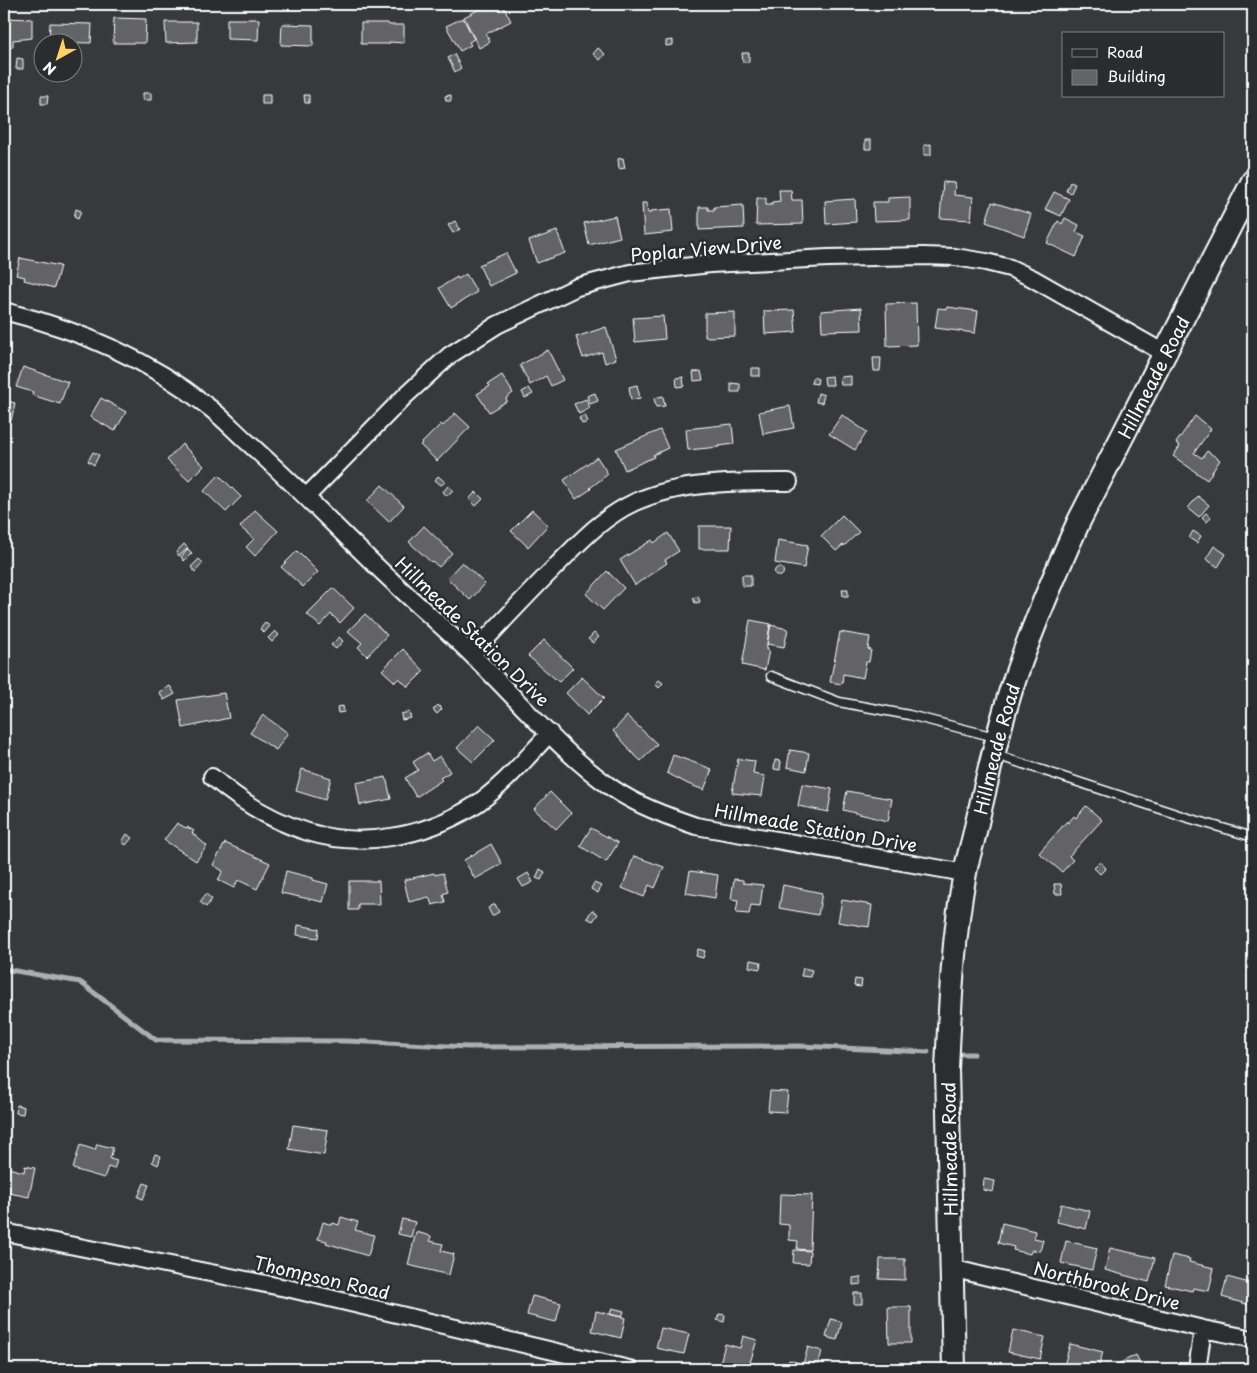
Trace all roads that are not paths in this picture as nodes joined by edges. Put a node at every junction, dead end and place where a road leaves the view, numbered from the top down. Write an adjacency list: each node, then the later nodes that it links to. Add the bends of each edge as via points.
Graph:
1 (1253, 181): 3 (street, Hillmeade Road)
2 (4, 311): 5 (street, Hillmeade Station Drive, via 79,334 169,379 207,406)
3 (1164, 353): 5 (street, Poplar View Drive, via 1032,278 1010,268 955,257 828,258 710,264 630,273 577,286 497,325 450,355); 9 (street, Hillmeade Road, via 1082,513 1053,578 1011,689)
4 (789, 482): 6 (street, via 731,483 667,491 622,508 585,536)
5 (306, 497): 6 (street, Hillmeade Station Drive)
6 (472, 654): 8 (street, Hillmeade Station Drive)
7 (771, 676): 9 (lane, via 839,702 909,715)
8 (550, 734): 10 (street, via 473,807 431,828 406,835 343,839 306,832 257,809); 12 (street, Hillmeade Station Drive, via 613,789 649,808 696,826)
9 (995, 746): 11 (lane, via 1185,816); 12 (street, Hillmeade Road)
10 (212, 777)
11 (1253, 837)
12 (965, 873): 14 (street, Hillmeade Road, via 953,974 947,1069)
13 (4, 1232): 17 (street, Thompson Road, via 292,1289)
14 (951, 1268): 15 (street, Northbrook Drive); 18 (street, Hillmeade Road)
15 (1203, 1329): 16 (street, Northbrook Drive); 19 (street)
16 (1253, 1339)
17 (629, 1369)
18 (954, 1369)
19 (1197, 1369)

